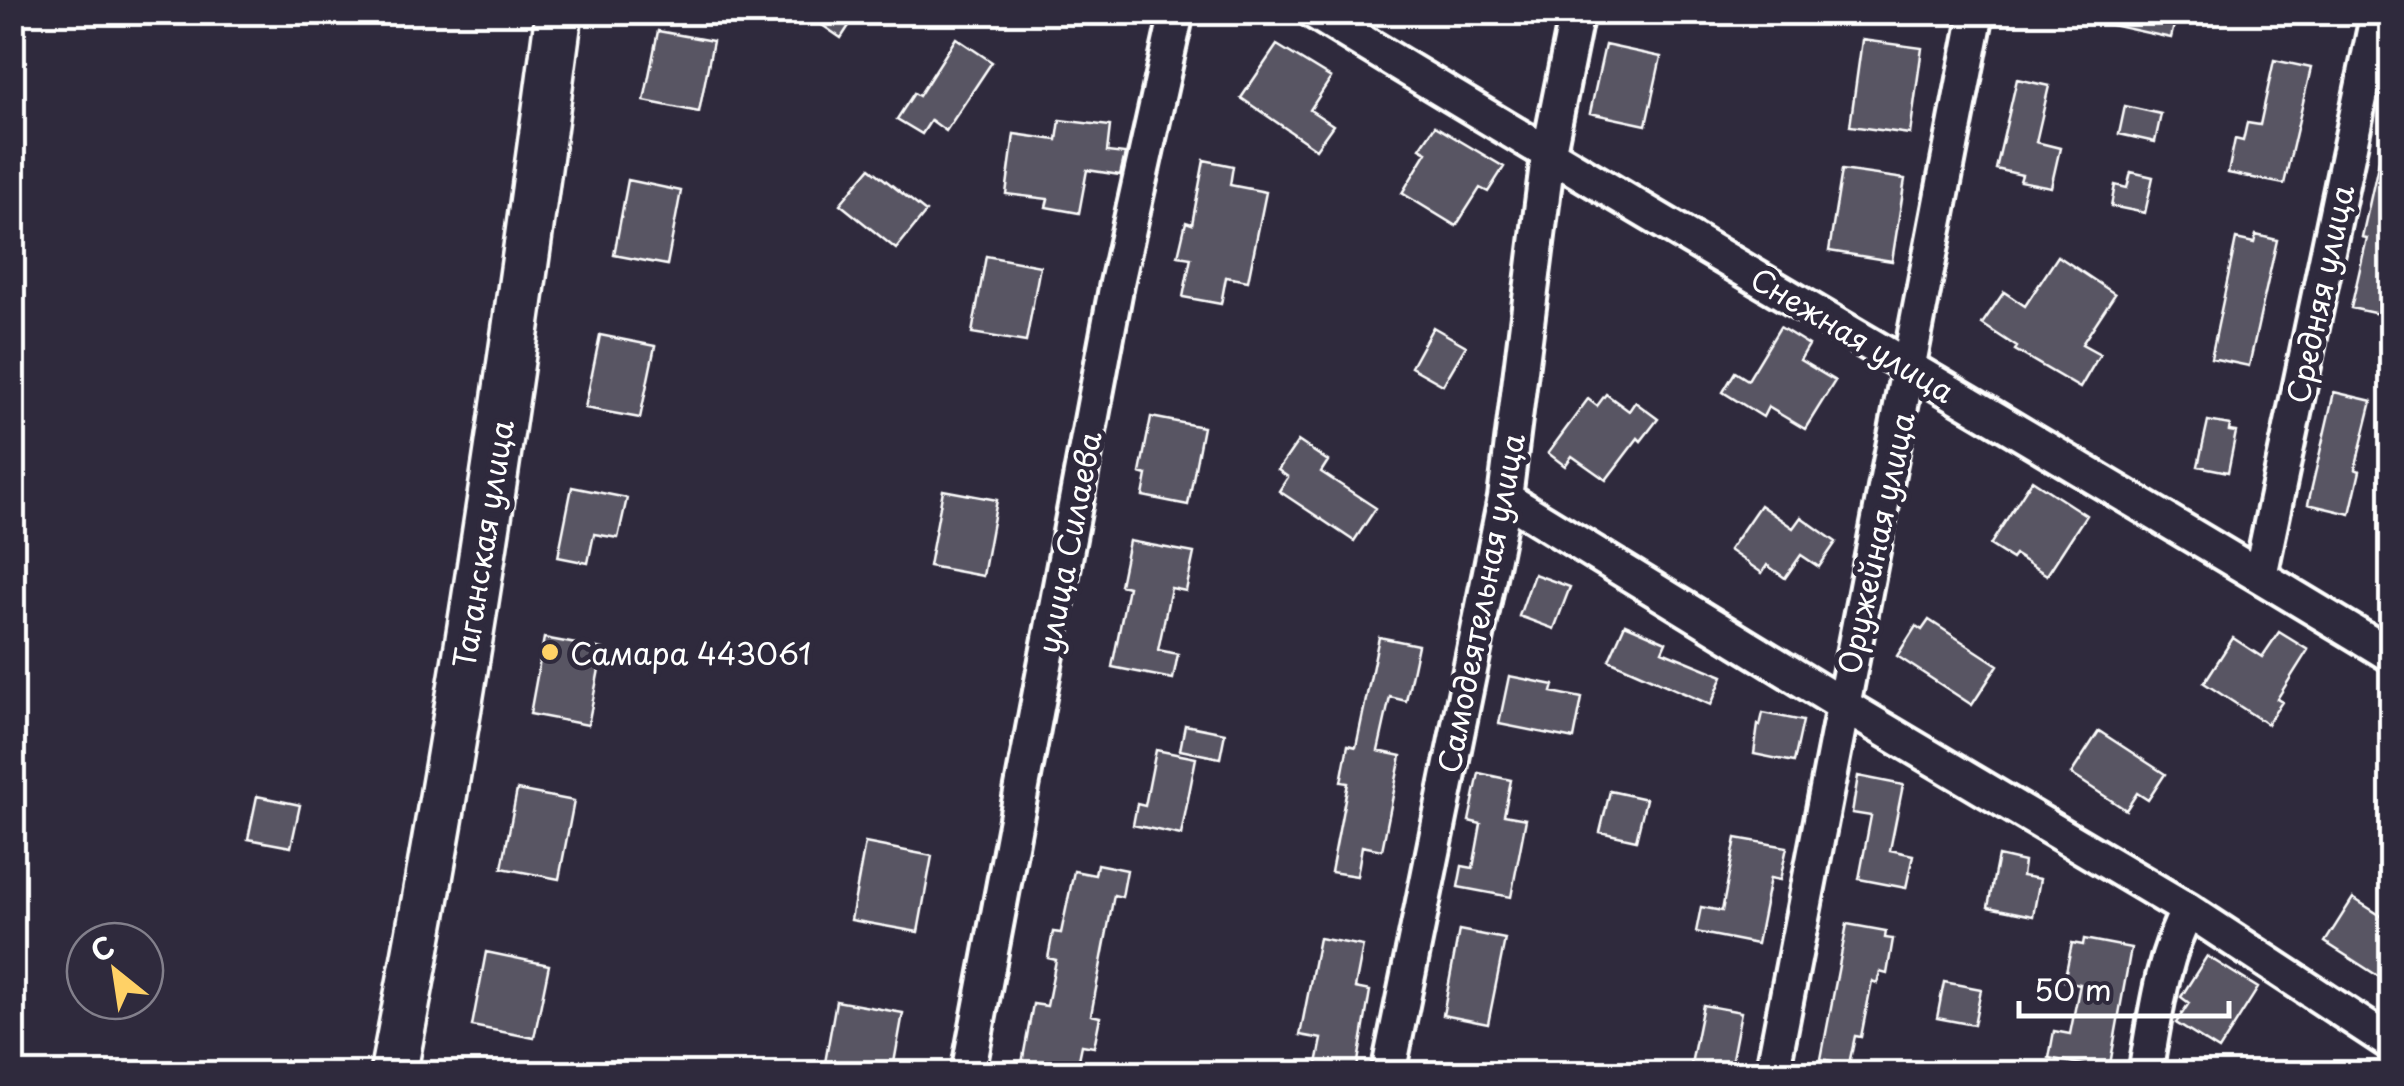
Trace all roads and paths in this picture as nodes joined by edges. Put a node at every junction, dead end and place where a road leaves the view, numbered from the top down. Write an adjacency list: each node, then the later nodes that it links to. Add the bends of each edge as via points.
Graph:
1 (559, 12): 15 (main road, Таганская улица, via 480,564)
2 (1177, 12): 16 (street, улица Силаева, via 1117,283)
3 (1314, 12): 7 (street, Снежная улица)
4 (1577, 12): 7 (street, Самодеятельная улица)
5 (1977, 12): 8 (street, Оружейная улица)
6 (2378, 12): 10 (street, Средняя улица)
7 (1548, 156): 8 (street, Снежная улица); 9 (street, Самодеятельная улица)
8 (1911, 368): 10 (street, Снежная улица); 12 (street, Оружейная улица)
9 (1506, 498): 12 (street); 17 (street, Самодеятельная улица)
10 (2260, 576): 11 (street, Снежная улица)
11 (2392, 656)
12 (1841, 704): 13 (street); 18 (street, Оружейная улица)
13 (2188, 910): 14 (street); 19 (street, via 2176,931)
14 (2392, 1044)
15 (393, 1074)
16 (968, 1074)
17 (1388, 1074)
18 (1772, 1074)
19 (2145, 1074)

